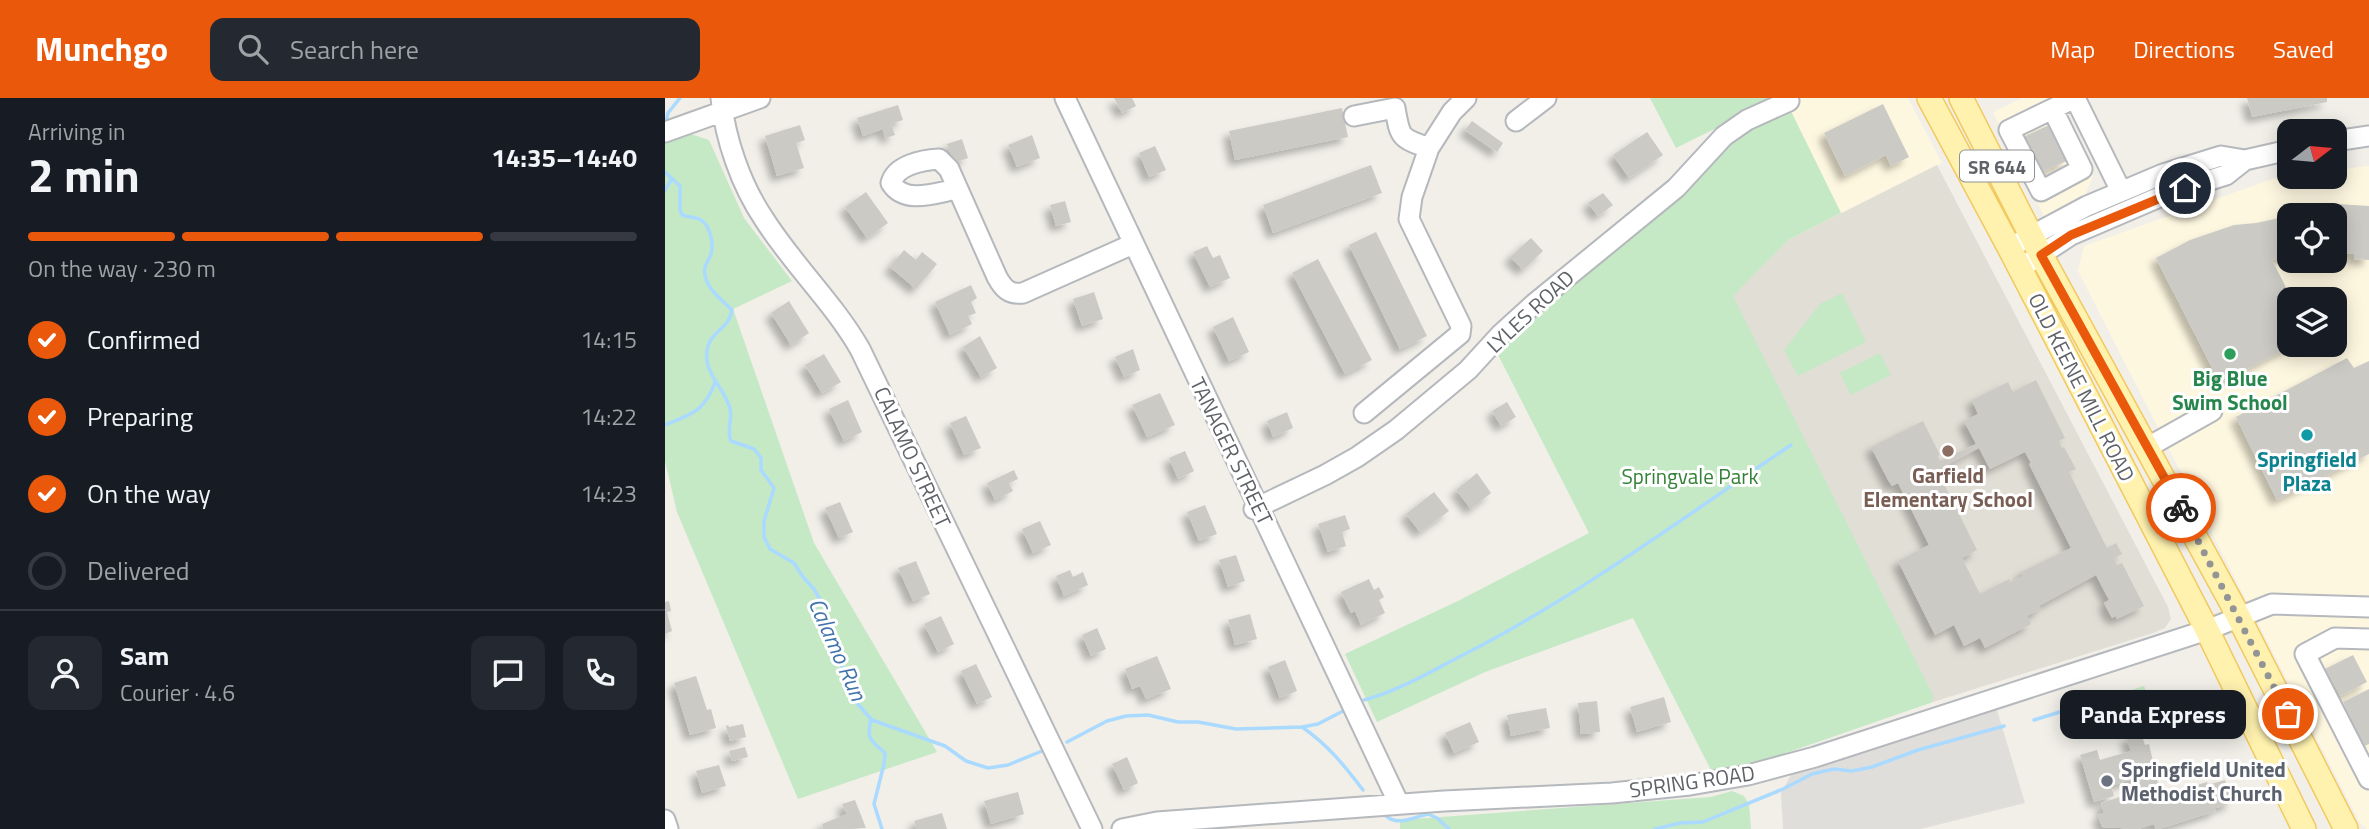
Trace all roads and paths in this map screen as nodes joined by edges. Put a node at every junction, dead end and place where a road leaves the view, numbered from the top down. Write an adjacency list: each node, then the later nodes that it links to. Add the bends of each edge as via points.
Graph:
1 (760, 98): 9 (street)
2 (1065, 98): 21 (street, TANAGER STREET)
3 (1466, 98): 16 (street)
4 (1546, 98): 12 (street)
5 (1929, 98): 23 (main road, OLD KEENE MILL ROAD / SR 644)
6 (1961, 98): 22 (main road, OLD KEENE MILL ROAD / SR 644)
7 (2075, 98): 10 (street); 20 (street)
8 (1789, 101): 27 (street, LYLES ROAD, via 1724,136 1676,188 1534,304 1468,370 1396,430 1346,463)
9 (722, 105): 13 (street); 37 (street, CALAMO STREET, via 743,179 764,219 835,309 866,359)
10 (2053, 110)
11 (1354, 116): 16 (street, via 1395,108 1399,133 1405,140)
12 (1516, 121)
13 (665, 132)
14 (2369, 136): 15 (street)
15 (2347, 139)
16 (1429, 148): 25 (street, via 1409,219 1461,326 1460,334)
17 (2277, 153): 18 (street)
18 (2245, 160): 20 (street, via 2221,156); 22 (street, via 2226,175)
19 (957, 189): 21 (street, via 1003,289 1010,293 1023,293)
20 (2121, 191): 22 (street, via 2087,206)
21 (1133, 244): 27 (street, TANAGER STREET)
22 (2036, 245): 23 (street); 26 (main road, OLD KEENE MILL ROAD / SR 644)
23 (2015, 258): 30 (main road, OLD KEENE MILL ROAD / SR 644)
24 (2212, 411): 26 (street)
25 (1364, 413)
26 (2148, 447): 29 (main road, OLD KEENE MILL ROAD / SR 644)
27 (1257, 508): 33 (street, TANAGER STREET)
28 (2369, 607): 29 (street, SPRING ROAD, via 2283,603)
29 (2238, 617): 30 (street, SPRING ROAD); 35 (main road, OLD KEENE MILL ROAD / SR 644)
30 (2207, 630): 33 (street, SPRING ROAD, via 1748,775 1612,793); 39 (main road, OLD KEENE MILL ROAD / SR 644)
31 (2369, 639): 32 (street, via 2335,638 2305,654)
32 (2369, 779)
33 (1399, 804): 38 (street, SPRING ROAD, via 1157,822)
34 (665, 820): 36 (street)
35 (2346, 827)
36 (668, 829)
37 (1091, 829)
38 (1122, 829)
39 (2304, 829)

